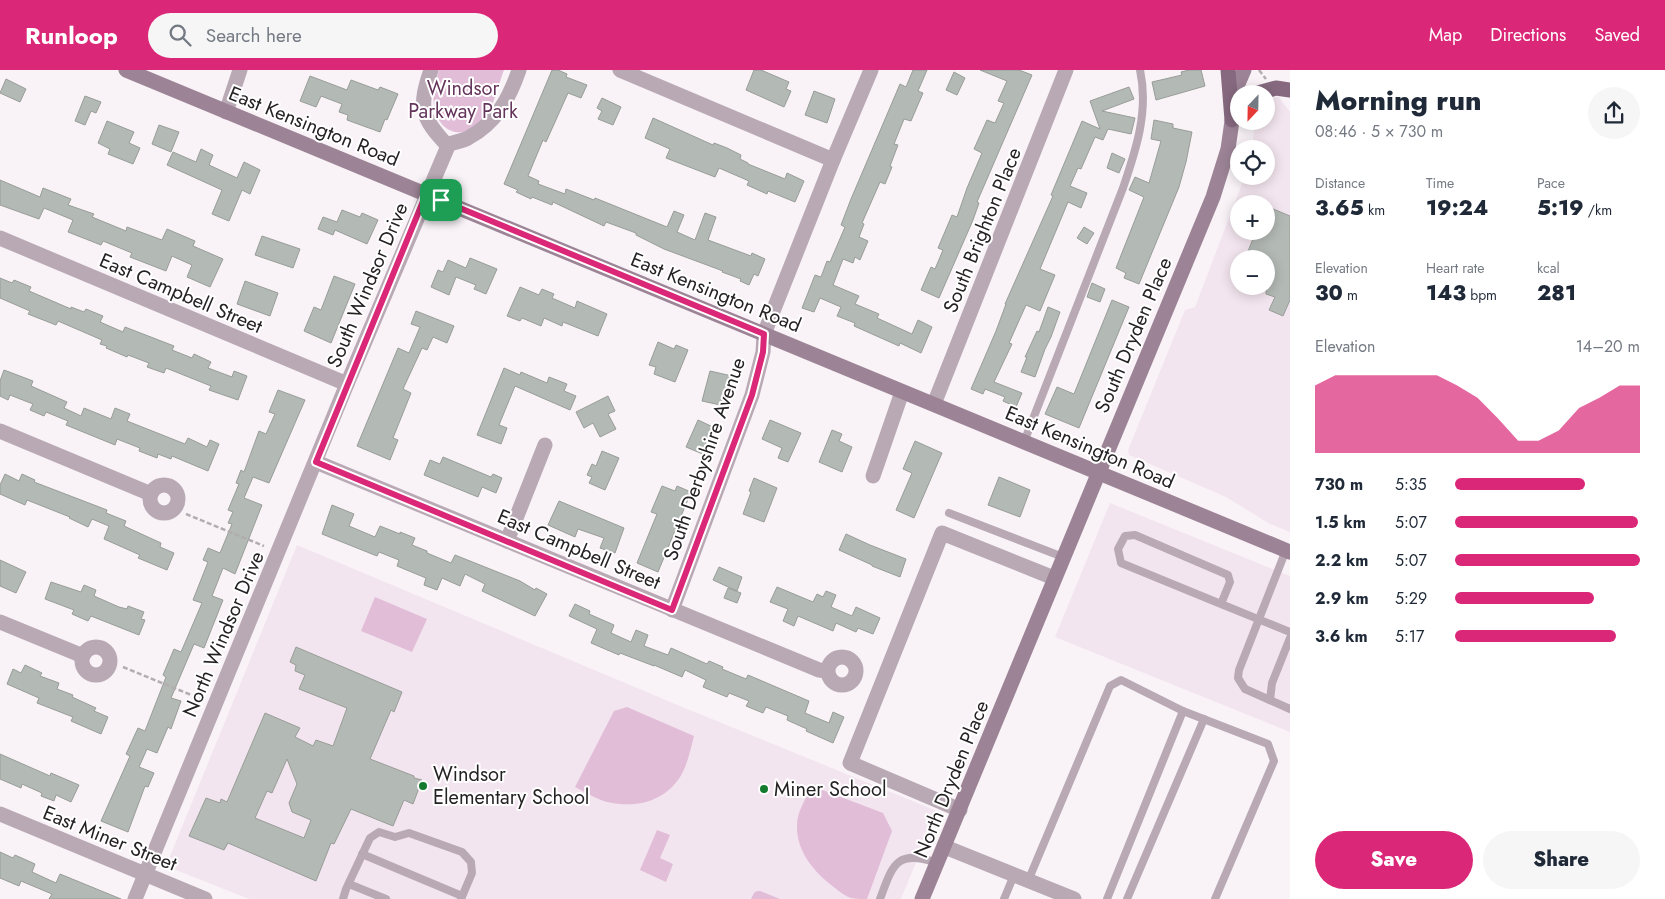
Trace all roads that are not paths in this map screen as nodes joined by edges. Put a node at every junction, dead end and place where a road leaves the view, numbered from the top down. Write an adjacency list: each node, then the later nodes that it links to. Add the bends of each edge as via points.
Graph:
1 (126, 70): 17 (main road, East Kensington Road)
2 (240, 70): 17 (street)
3 (431, 70): 19 (street, via 424,91 423,110 432,129)
4 (519, 70): 19 (street, via 505,104 489,122 467,139)
5 (620, 70): 20 (street)
6 (871, 70): 20 (street, South Derbyshire Avenue)
7 (1066, 70): 26 (street, South Brighton Place)
8 (1140, 70): 28 (lane, via 1144,86 1142,121 1135,152)
9 (1228, 70): 16 (main road)
10 (1244, 70): 12 (main road, South Dryden Place)
11 (1254, 70): 13 (main road)
12 (1237, 85)
13 (1248, 85)
14 (1275, 88): 15 (main road)
15 (1290, 90)
16 (1230, 95)
17 (226, 112): 21 (main road, East Kensington Road)
18 (1231, 130): 31 (main road, South Dryden Place, via 1213,197)
19 (448, 146): 21 (street, South Windsor Drive)
20 (833, 160): 23 (street, South Derbyshire Avenue)
21 (426, 194): 23 (main road, East Kensington Road); 24 (street, South Windsor Drive)
22 (0, 238): 24 (street, East Campbell Street)
23 (764, 334): 25 (main road, East Kensington Road); 40 (street, South Derbyshire Avenue, via 752,395)
24 (347, 384): 30 (street, North Windsor Drive)
25 (902, 392): 26 (main road, East Kensington Road); 32 (street)
26 (934, 404): 28 (main road, East Kensington Road)
27 (0, 431): 33 (street)
28 (1024, 442): 31 (main road, East Kensington Road)
29 (545, 445): 35 (street)
30 (316, 462): 35 (street, East Campbell Street); 57 (street, North Windsor Drive)
31 (1098, 472): 36 (main road, East Kensington Road); 37 (main road, South Dryden Place)
32 (873, 476)
33 (151, 494)
34 (949, 513): 37 (lane)
35 (507, 540): 40 (street, East Campbell Street)
36 (1288, 551): 41 (lane)
37 (1063, 557): 38 (main road, South Dryden Place)
38 (1054, 578): 47 (main road, South Dryden Place); 52 (street, via 942,533 938,542 850,763)
39 (1221, 604): 39 (lane, via 1230,582 1228,575 1135,535 1125,536 1118,549 1121,563); 41 (lane)
40 (672, 610): 46 (street, East Campbell Street)
41 (1259, 619): 43 (lane); 48 (lane, via 1238,678 1245,689)
42 (0, 622): 45 (street)
43 (1290, 632)
44 (1290, 638): 48 (lane, via 1272,683)
45 (83, 656)
46 (827, 671)
47 (1016, 674): 52 (main road, North Dryden Place)
48 (1270, 700): 49 (lane)
49 (1290, 709)
50 (1183, 711): 51 (lane); 59 (lane, via 1121,680 1110,686); 70 (lane)
51 (1204, 719): 71 (lane); 72 (lane, via 1268,744 1274,762)
52 (960, 810): 54 (main road, North Dryden Place)
53 (0, 814): 57 (street, East Miner Street)
54 (945, 847): 56 (main road, North Dryden Place); 58 (street)
55 (362, 854): 60 (lane); 61 (lane); 61 (lane, via 370,838 379,832 395,837 409,833 462,852 471,862 472,873)
56 (938, 863): 66 (lane, via 908,857 896,864); 67 (main road, North Dryden Place)
57 (145, 874): 62 (street, North Windsor Drive); 63 (street, East Miner Street)
58 (1014, 875): 59 (street); 68 (lane)
59 (1028, 881): 69 (street)
60 (349, 884): 64 (lane); 65 (lane)
61 (462, 898)
62 (135, 899)
63 (205, 899)
64 (343, 899)
65 (386, 899)
66 (880, 899)
67 (922, 899)
68 (1004, 899)
69 (1074, 899)
70 (1106, 899)
71 (1127, 899)
72 (1215, 899)

